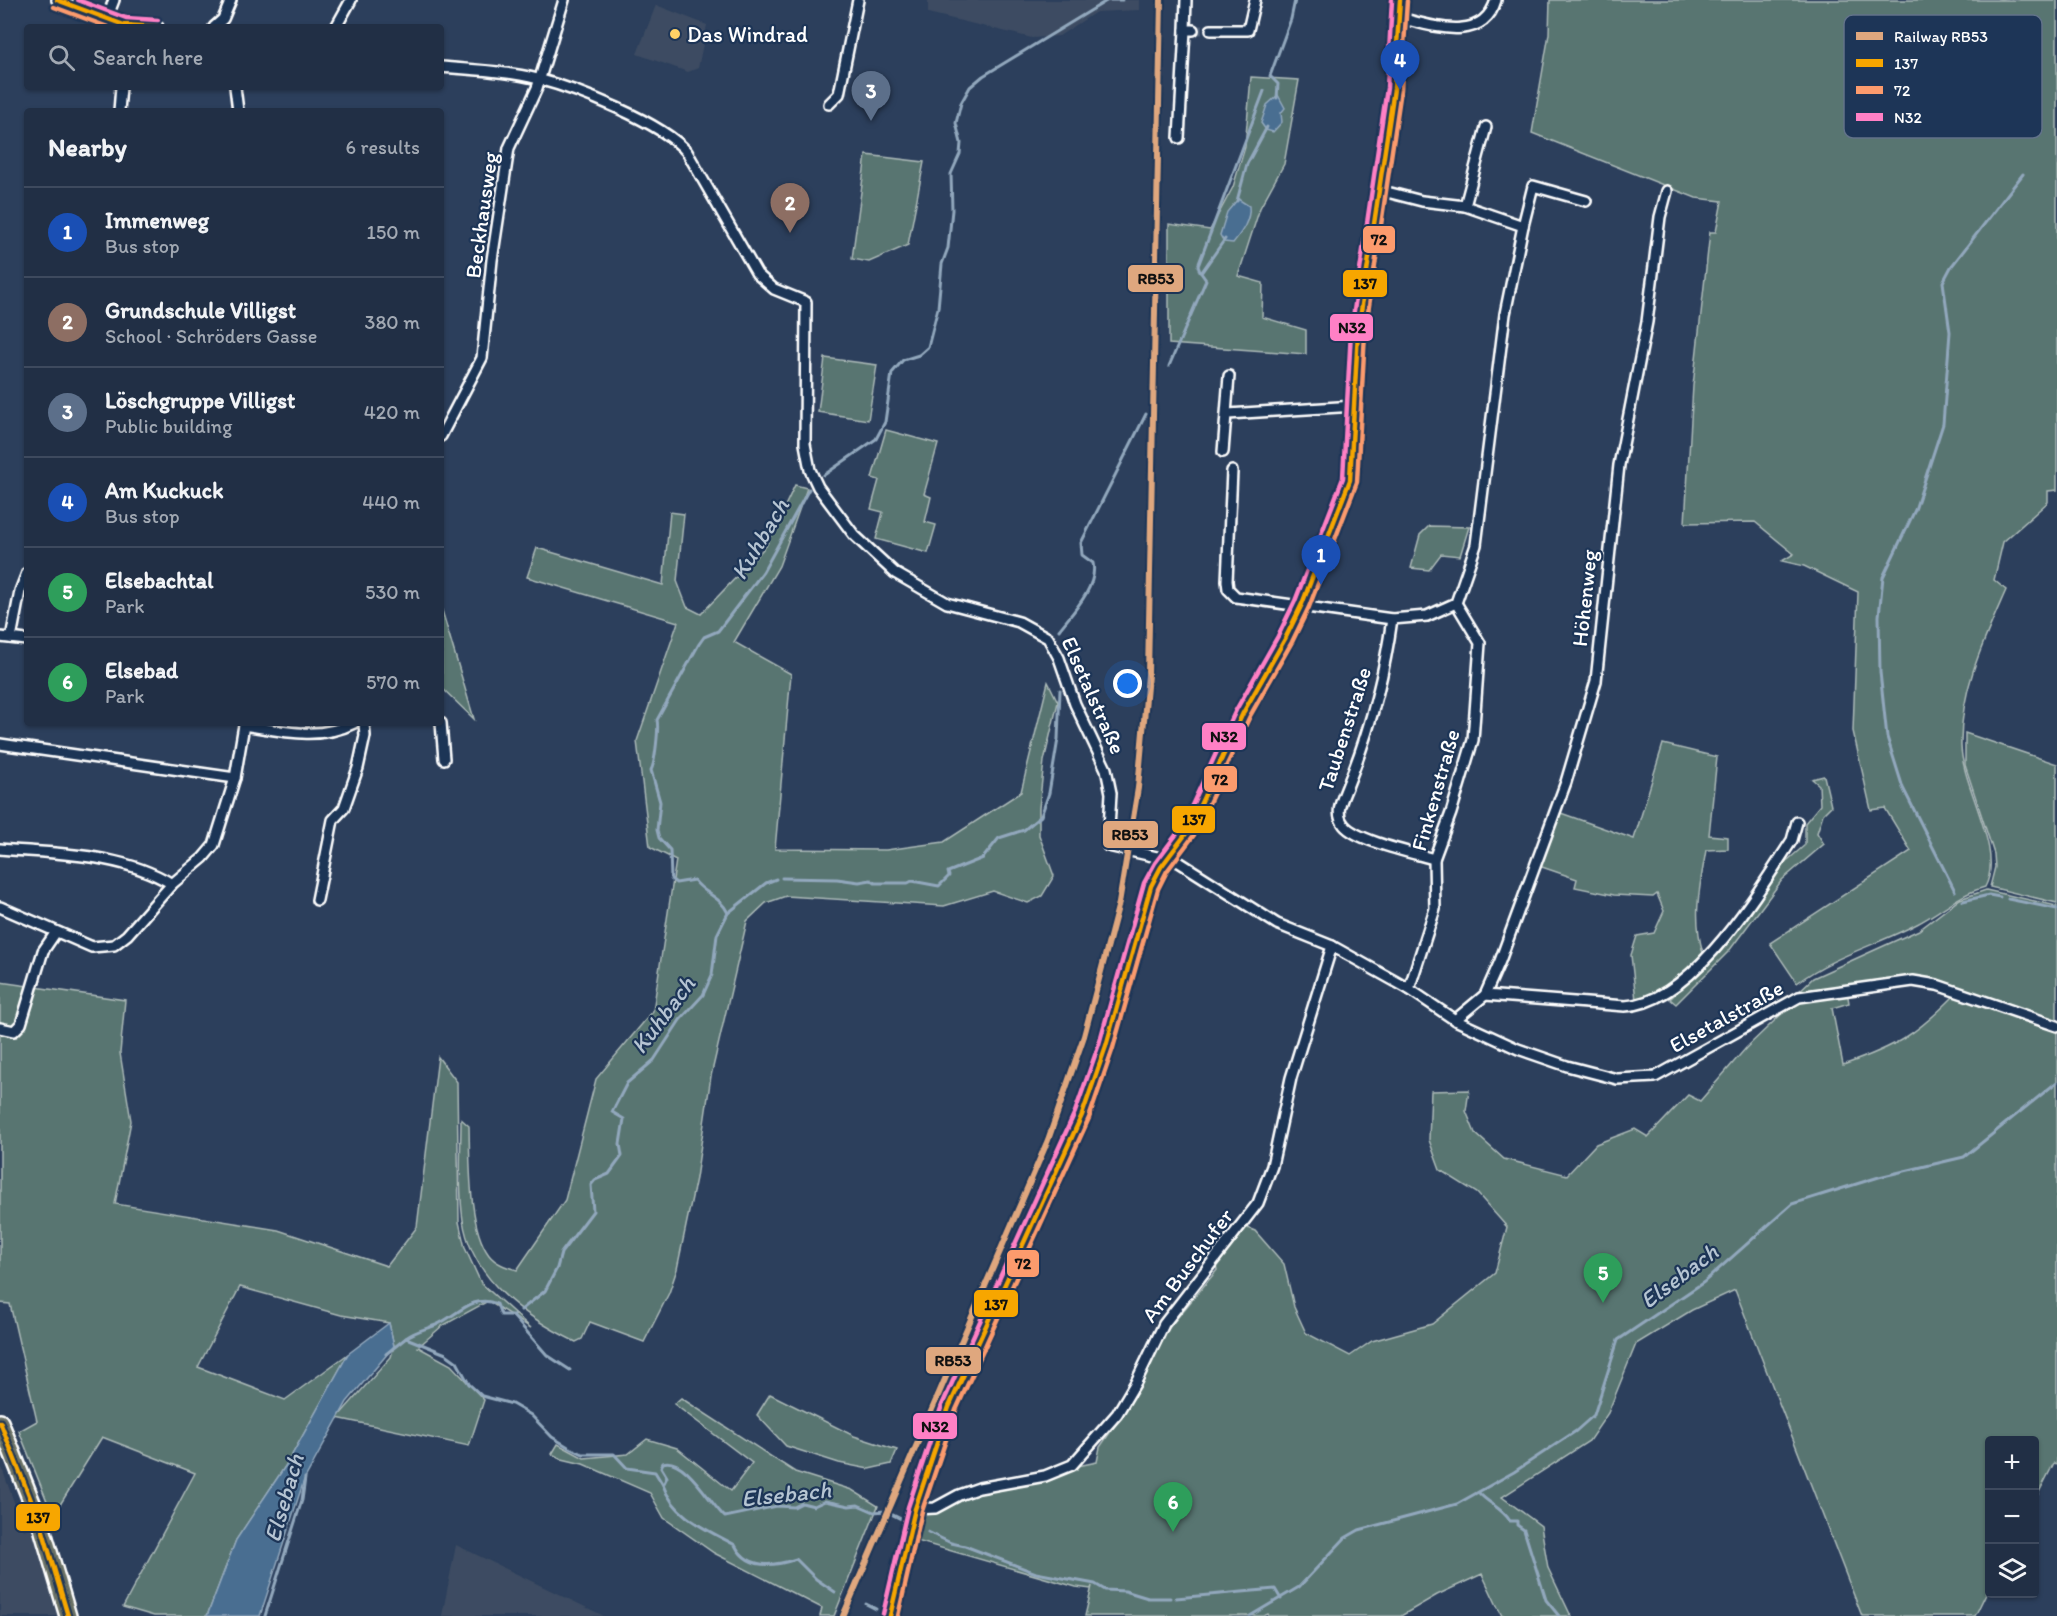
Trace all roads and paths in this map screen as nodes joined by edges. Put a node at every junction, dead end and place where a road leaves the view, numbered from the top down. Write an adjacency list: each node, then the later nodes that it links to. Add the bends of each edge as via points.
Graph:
1 (57, 0): 11 (street)
2 (114, 0): 11 (street)
3 (231, 0): 14 (street)
4 (351, 0): 15 (street)
5 (564, 0): 18 (street, Beckhausweg)
6 (858, 0): 21 (street, via 840,94)
7 (1186, 0): 25 (street, via 1189,30)
8 (1255, 0): 16 (street, via 1248,30)
9 (1400, 0): 12 (street)
10 (1496, 0): 12 (street, via 1492,14 1475,27 1442,27)
11 (107, 18): 13 (street)
12 (1400, 18): 26 (street)
13 (120, 24)
14 (219, 24)
15 (338, 24)
16 (1211, 30)
17 (444, 67): 18 (street)
18 (539, 79): 34 (street, Beckhausweg, via 515,133 503,176 482,358); 54 (street, Elsetalstraße, via 654,126 687,152 757,274 774,289 806,302 805,444 818,487 854,535 895,573 947,603 1019,622 1048,638 1106,769 1111,793 1110,847)
19 (121, 90): 22 (street)
20 (235, 90): 23 (street)
21 (829, 104)
22 (119, 108)
23 (238, 108)
24 (1486, 127): 29 (street)
25 (1179, 138)
26 (1379, 190): 29 (street); 32 (street, via 1360,305)
27 (1667, 191): 62 (street, Höhenweg, via 1619,465 1596,681 1566,782)
28 (1586, 201): 30 (street, via 1533,186)
29 (1465, 206): 30 (street)
30 (1523, 226): 38 (street, via 1505,314 1476,545)
31 (1229, 376): 33 (street)
32 (1355, 406): 33 (street); 39 (street, via 1350,480)
33 (1228, 414): 35 (street)
34 (444, 430)
35 (1223, 452)
36 (1232, 471): 39 (street, via 1228,589 1236,597)
37 (24, 581): 42 (street)
38 (1456, 603): 40 (street, via 1427,616); 55 (street, Finkenstraße, via 1480,643 1479,688 1473,740)
39 (1302, 604): 40 (street); 54 (street, via 1243,713 1188,831)
40 (1392, 619): 55 (street, Taubenstraße, via 1386,664 1360,755 1339,807 1340,818 1346,828 1381,845)
41 (0, 637): 42 (street)
42 (11, 638): 43 (street)
43 (24, 640)
44 (244, 726): 51 (street)
45 (256, 726): 46 (street, via 321,734)
46 (348, 726)
47 (364, 726): 57 (street, via 358,768 344,808 333,820)
48 (441, 726): 50 (street)
49 (0, 744): 51 (street)
50 (444, 759)
51 (235, 778): 56 (street, via 214,845)
52 (1797, 822): 62 (street, via 1792,840 1722,941 1661,997 1625,1006)
53 (0, 849): 56 (street, via 99,857 153,872)
54 (1169, 858): 60 (street, Elsetalstraße, via 1196,870 1277,924); 67 (street, via 1152,885 1082,1115 961,1378)
55 (1434, 859): 61 (street, Finkenstraße, via 1435,909)
56 (172, 884): 59 (street, via 127,936 114,945 92,947)
57 (317, 900)
58 (0, 907): 59 (street)
59 (56, 932): 65 (street, via 43,951 21,1024 14,1031)
60 (1332, 946): 61 (street, Elsetalstraße); 67 (street, Am Buschufer, via 1291,1078 1272,1166 1258,1203 1164,1324 1117,1414 1072,1465 1045,1476 979,1488 935,1508)
61 (1409, 989): 63 (street, Elsetalstraße)
62 (1485, 995): 63 (street)
63 (1455, 1020): 64 (street, Elsetalstraße, via 1567,1066 1617,1079 1638,1080 1655,1077 1799,997 1913,981 1938,985)
64 (2057, 1026)
65 (0, 1028)
66 (0, 1422): 68 (main road, via 42,1528)
67 (915, 1509): 69 (street)
68 (68, 1616)
69 (890, 1616)

